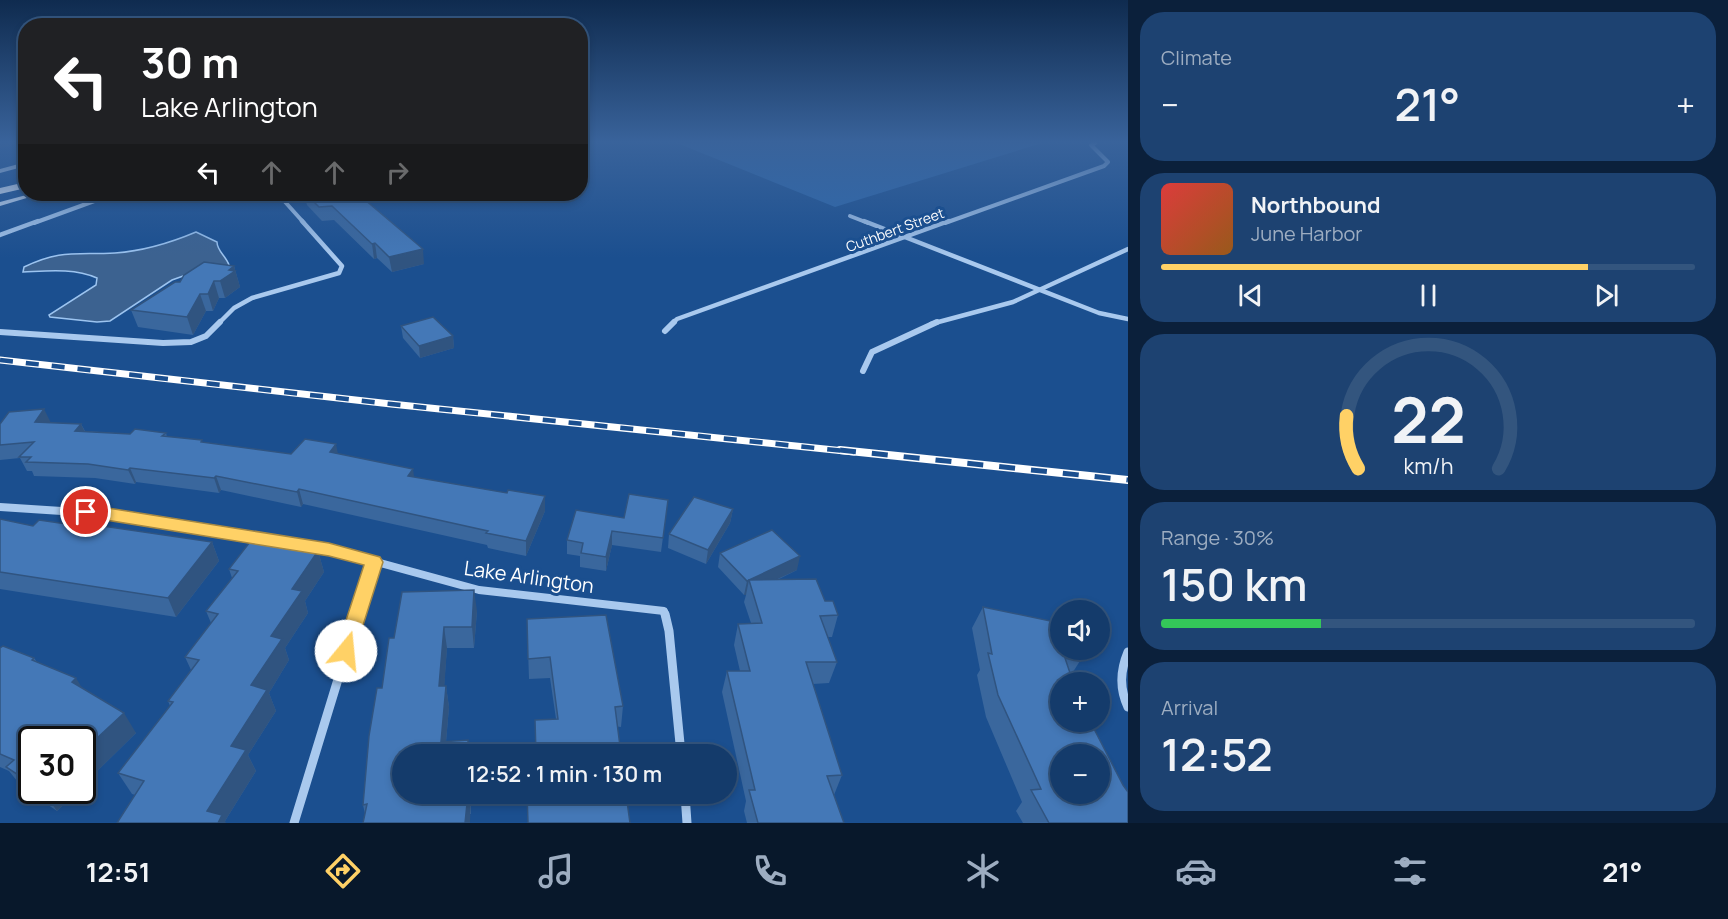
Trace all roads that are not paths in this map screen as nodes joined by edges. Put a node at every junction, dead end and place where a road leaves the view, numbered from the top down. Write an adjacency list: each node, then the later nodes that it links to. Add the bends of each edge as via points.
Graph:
1 (1061, 181): 10 (street, Cuthbert Street)
2 (18, 186): 3 (main road)
3 (0, 191)
4 (18, 199): 7 (street)
5 (94, 201): 9 (street)
6 (284, 201): 15 (street, via 342,266 339,273 252,298 234,308 206,336 191,342 152,343)
7 (0, 204)
8 (850, 216): 10 (street)
9 (0, 235)
10 (905, 237): 12 (street); 14 (street, Cuthbert Street, via 677,319)
11 (1128, 249): 12 (street)
12 (1041, 290): 13 (street); 16 (street, via 1013,302 929,324 872,352)
13 (1128, 320)
14 (665, 331)
15 (0, 332)
16 (863, 371)
17 (0, 507): 18 (street, Lake Arlington, via 108,514 329,549)
18 (374, 562): 21 (street, Lake Arlington, via 479,590 664,610); 23 (street)
19 (1128, 652): 20 (street, via 1120,670 1123,699)
20 (1128, 707)
21 (680, 744)
22 (685, 804): 24 (street)
23 (294, 823)
24 (687, 823)

